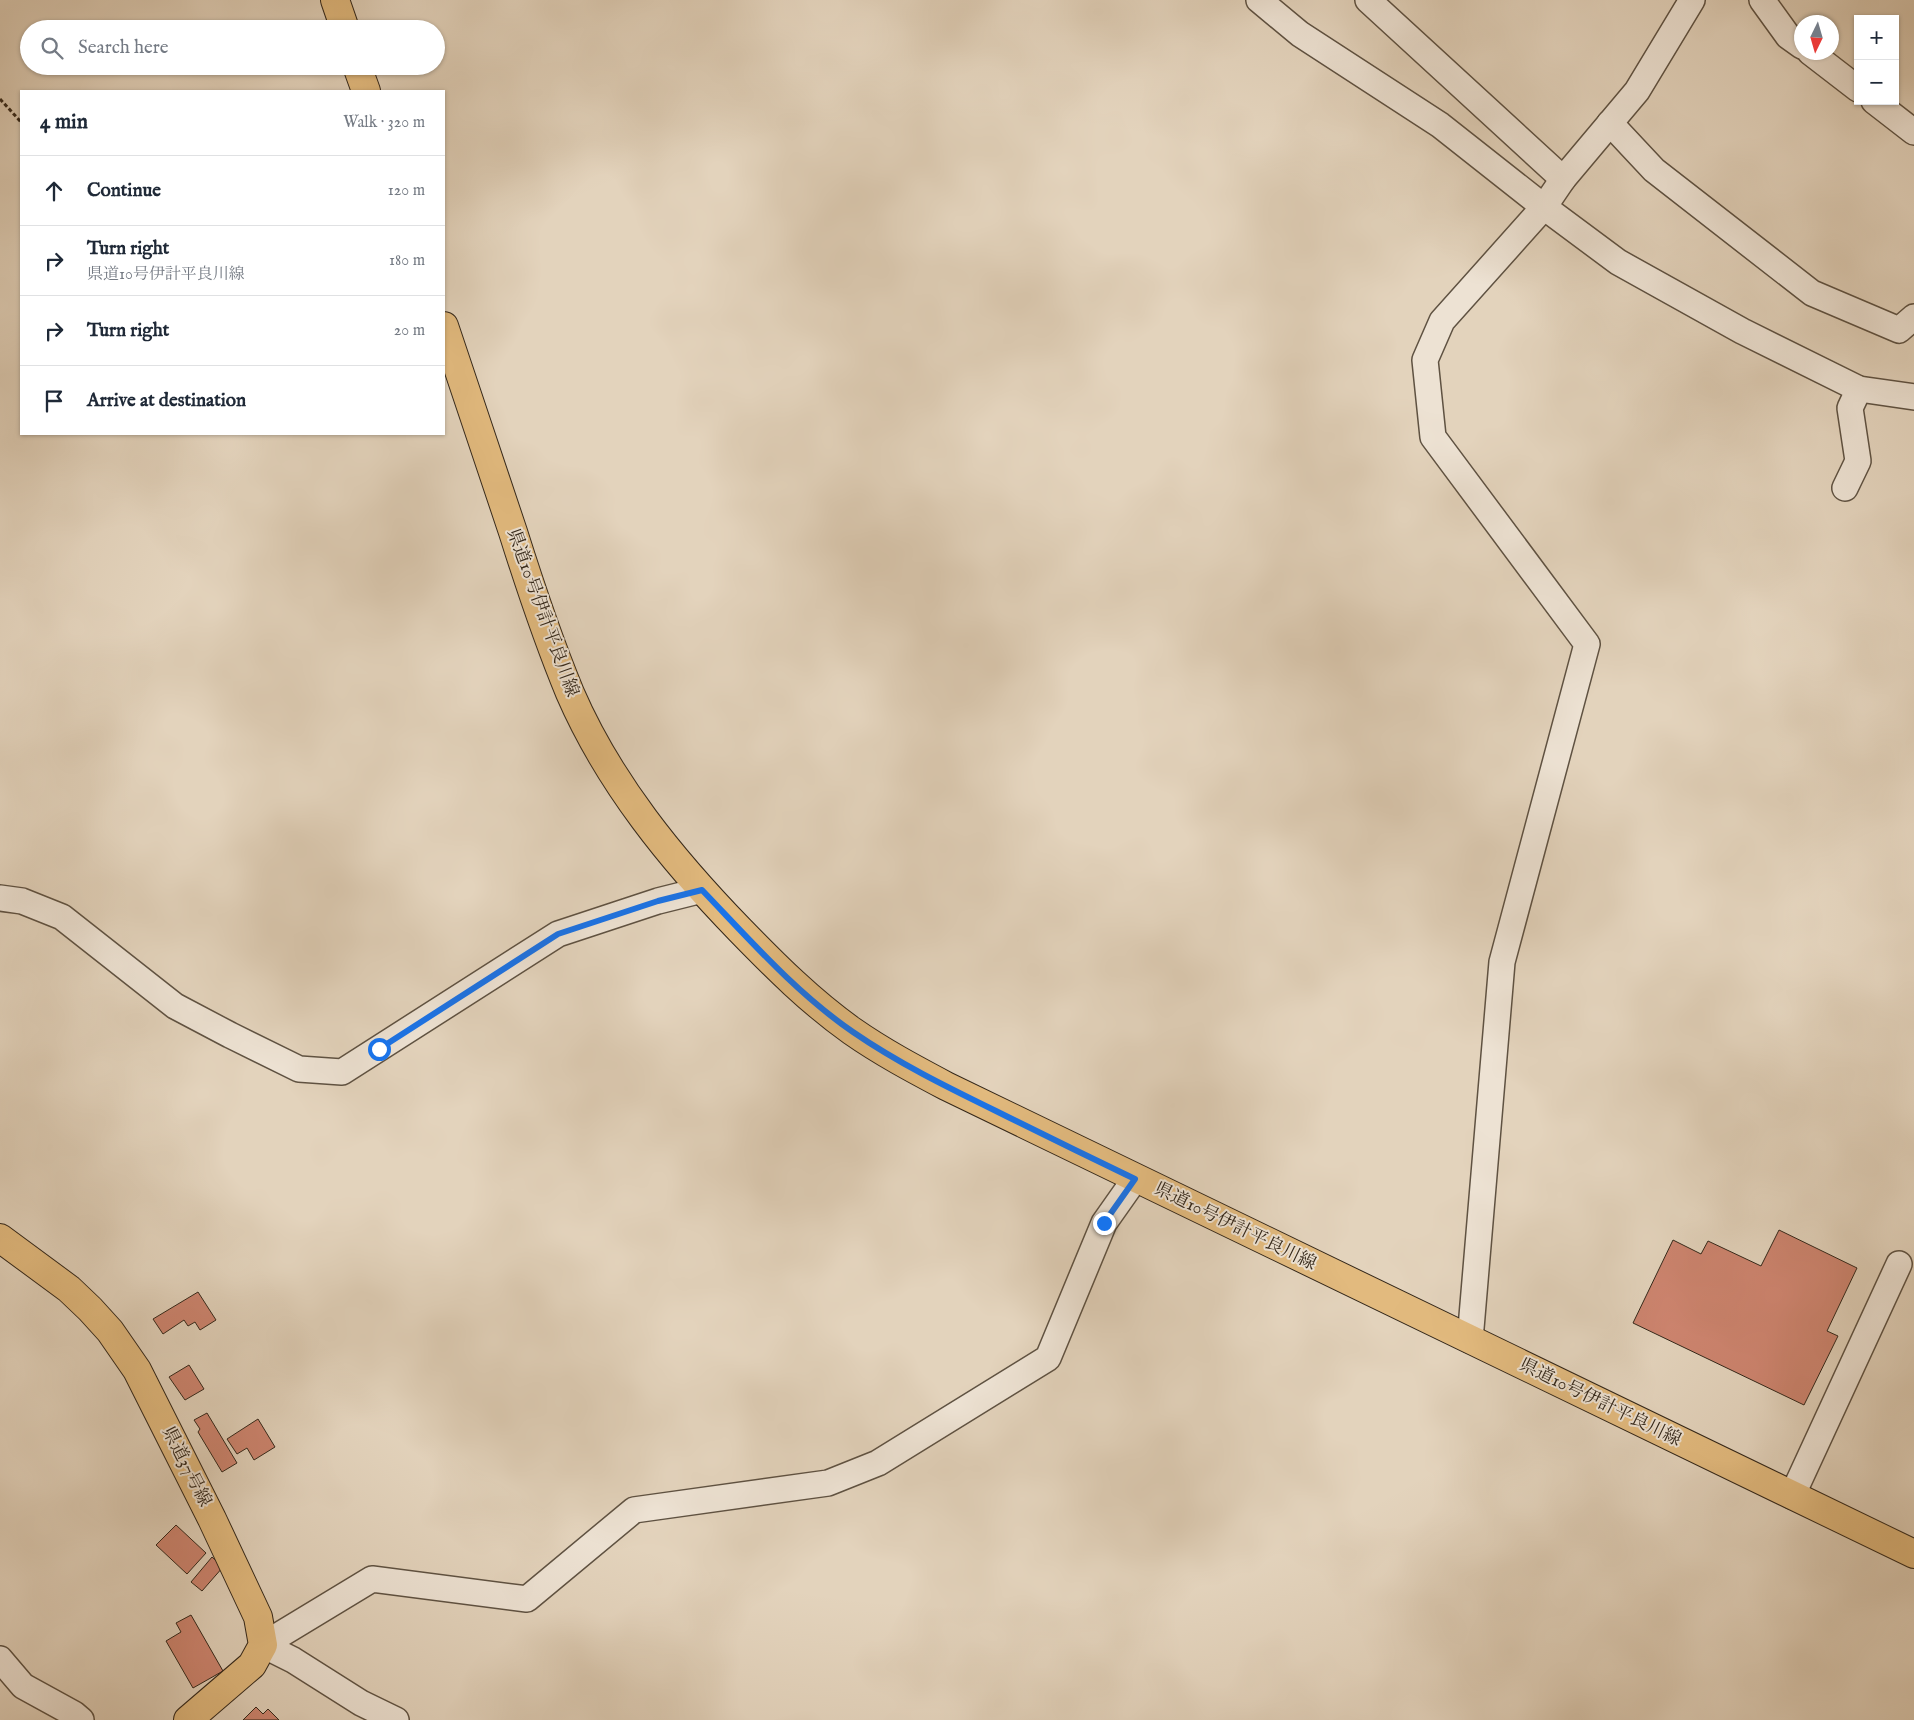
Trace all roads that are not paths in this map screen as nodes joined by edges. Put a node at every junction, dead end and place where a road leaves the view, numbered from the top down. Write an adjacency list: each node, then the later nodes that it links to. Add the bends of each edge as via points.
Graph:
1 (335, 0): 6 (main road)
2 (1259, 0): 16 (street, via 1300,34 1440,125)
3 (1368, 0): 15 (street)
4 (1692, 0): 13 (street, via 1637,91)
5 (1762, 0): 7 (street)
6 (342, 20)
7 (1794, 40)
8 (1820, 60): 10 (street)
9 (360, 75): 11 (main road)
10 (1854, 86)
11 (366, 90)
12 (1879, 105): 14 (street)
13 (1610, 124): 15 (street); 17 (street, via 1654,170 1812,293 1899,330)
14 (1914, 132)
15 (1563, 179): 16 (street)
16 (1544, 207): 19 (street, via 1618,262 1742,331); 27 (street, via 1442,321 1425,360 1433,437 1587,644 1502,962)
17 (1914, 317)
18 (445, 329): 22 (main road, 県道10号伊計平良川線, via 544,628 571,694 605,761 653,833)
19 (1859, 389): 20 (street); 21 (street, via 1850,408 1858,461)
20 (1914, 397)
21 (1845, 488)
22 (702, 890): 23 (street, via 558,934 342,1072 299,1069 230,1035 175,1006 62,918 22,901); 24 (main road, 県道10号伊計平良川線, via 780,971 853,1032 896,1060)
23 (0, 898)
24 (1135, 1179): 27 (main road, 県道10号伊計平良川線); 30 (street, via 1104,1223 1048,1358 878,1463 828,1483 634,1510 527,1599 372,1579)
25 (0, 1238): 30 (main road, 県道37号線, via 69,1289 90,1309 137,1370 258,1617)
26 (1899, 1264): 28 (street)
27 (1470, 1340): 28 (main road, 県道10号伊計平良川線)
28 (1792, 1496): 29 (main road, 県道10号伊計平良川線)
29 (1914, 1554)
30 (263, 1645): 33 (main road, via 252,1665); 34 (street)
31 (0, 1659): 32 (street, via 23,1686)
32 (81, 1720)
33 (188, 1720)
34 (396, 1720)

